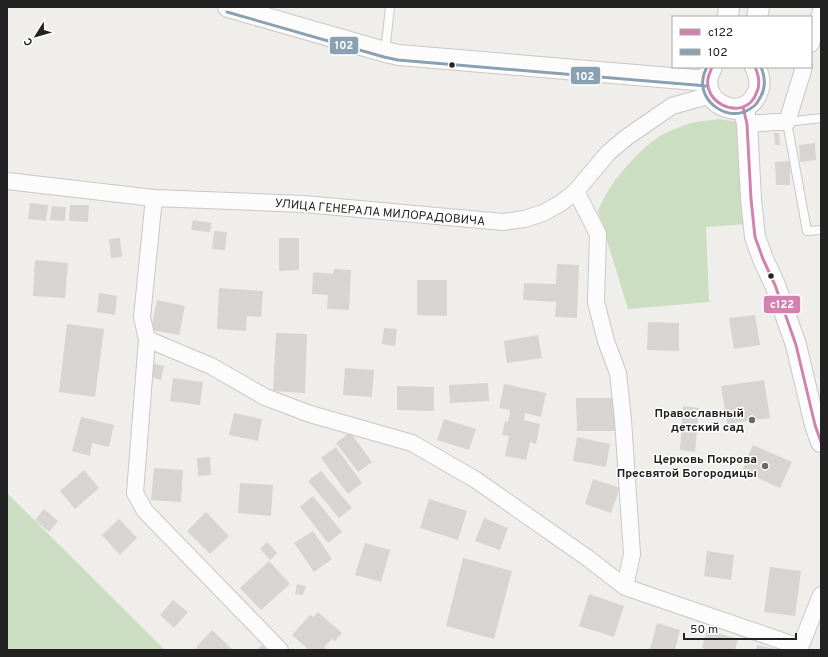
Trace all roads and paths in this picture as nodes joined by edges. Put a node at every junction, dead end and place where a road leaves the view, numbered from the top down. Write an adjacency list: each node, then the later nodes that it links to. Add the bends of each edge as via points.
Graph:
1 (228, 7): 5 (street)
2 (390, 7): 5 (lane)
3 (821, 11): 4 (street)
4 (812, 41)
5 (385, 52): 8 (street)
6 (756, 68): 9 (street, via 759,78 758,92 747,105)
7 (804, 68): 11 (street)
8 (710, 81): 9 (street, via 717,102); 13 (street, УЛИЦА ГЕНЕРАЛА МИЛОРАДОВИЧА, via 627,137 608,153)
9 (745, 115): 11 (street); 17 (street, via 755,237 796,345)
10 (821, 118): 11 (lane)
11 (787, 122): 15 (lane, via 807,231)
12 (7, 181): 14 (street, УЛИЦА ГЕНЕРАЛА МИЛОРАДОВИЧА)
13 (576, 190): 14 (street, УЛИЦА ГЕНЕРАЛА МИЛОРАДОВИЧА, via 561,203 543,213 503,222 304,204); 18 (street, via 598,234 596,302 618,373 632,554)
14 (154, 198): 16 (street, via 142,316)
15 (821, 230)
16 (146, 339): 18 (street, via 212,366 265,397 310,414 412,444 476,480); 21 (street, via 136,493 145,510)
17 (821, 442)
18 (626, 587): 20 (street)
19 (821, 595): 20 (street)
20 (799, 649)
21 (280, 650)

